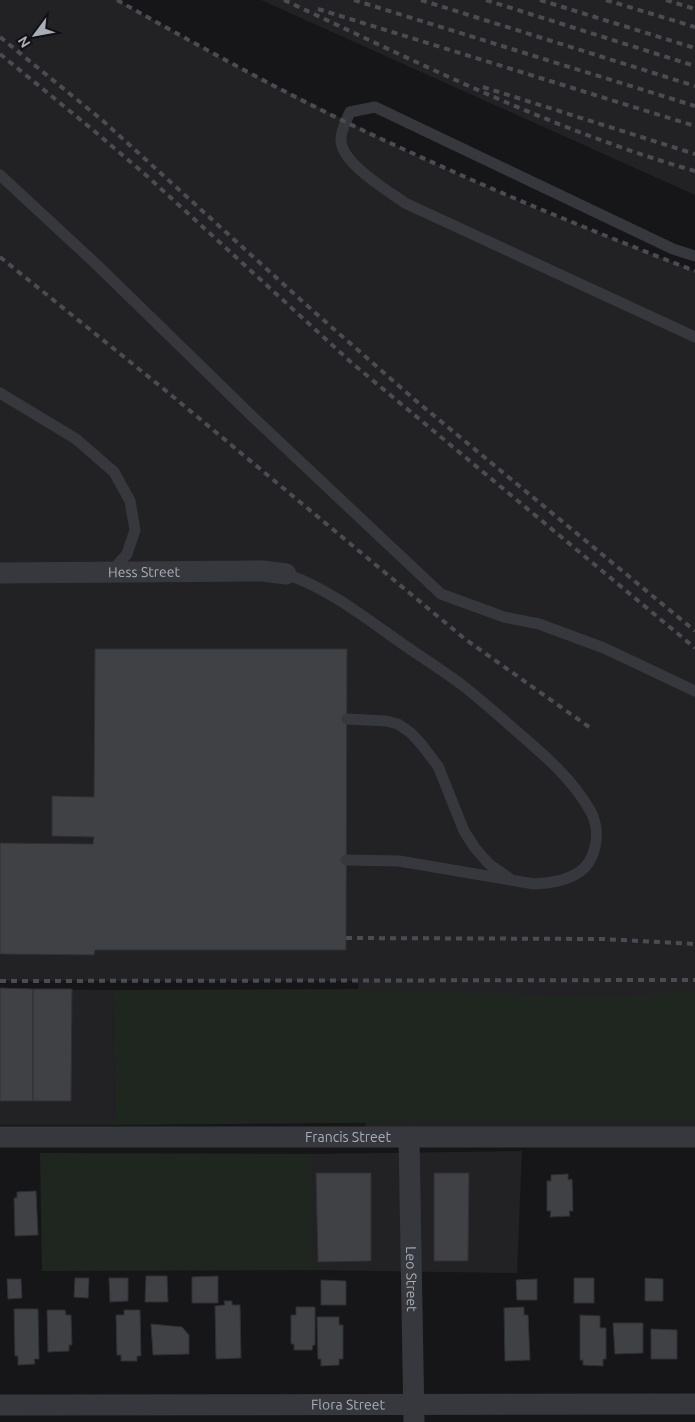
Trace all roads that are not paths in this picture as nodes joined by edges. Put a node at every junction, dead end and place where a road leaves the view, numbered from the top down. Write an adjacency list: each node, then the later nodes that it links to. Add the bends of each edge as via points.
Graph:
1 (0, 175): 8 (lane, via 441,594 604,648)
2 (695, 256): 3 (lane, via 375,108 350,112 340,138 346,154 366,176 405,202)
3 (695, 337)
4 (0, 393): 5 (lane, via 76,439 114,472 130,501 135,530 128,554)
5 (111, 572): 6 (street, Hess Street); 7 (street, Hess Street, via 263,571)
6 (0, 573)
7 (286, 574): 11 (lane, via 321,589 462,685 543,753 568,780 591,813 597,829 591,860 579,873 548,884)
8 (695, 691)
9 (347, 720): 11 (lane, via 386,721 398,724 411,734 438,766 464,831 475,848)
10 (346, 860): 11 (lane, via 399,861)
11 (510, 880)
12 (0, 1137): 13 (street, Francis Street)
13 (410, 1137): 14 (street, Francis Street); 17 (street, Leo Street)
14 (695, 1137)
15 (695, 1404): 17 (street, Flora Street)
16 (0, 1405): 17 (street, Flora Street)
17 (414, 1413)

